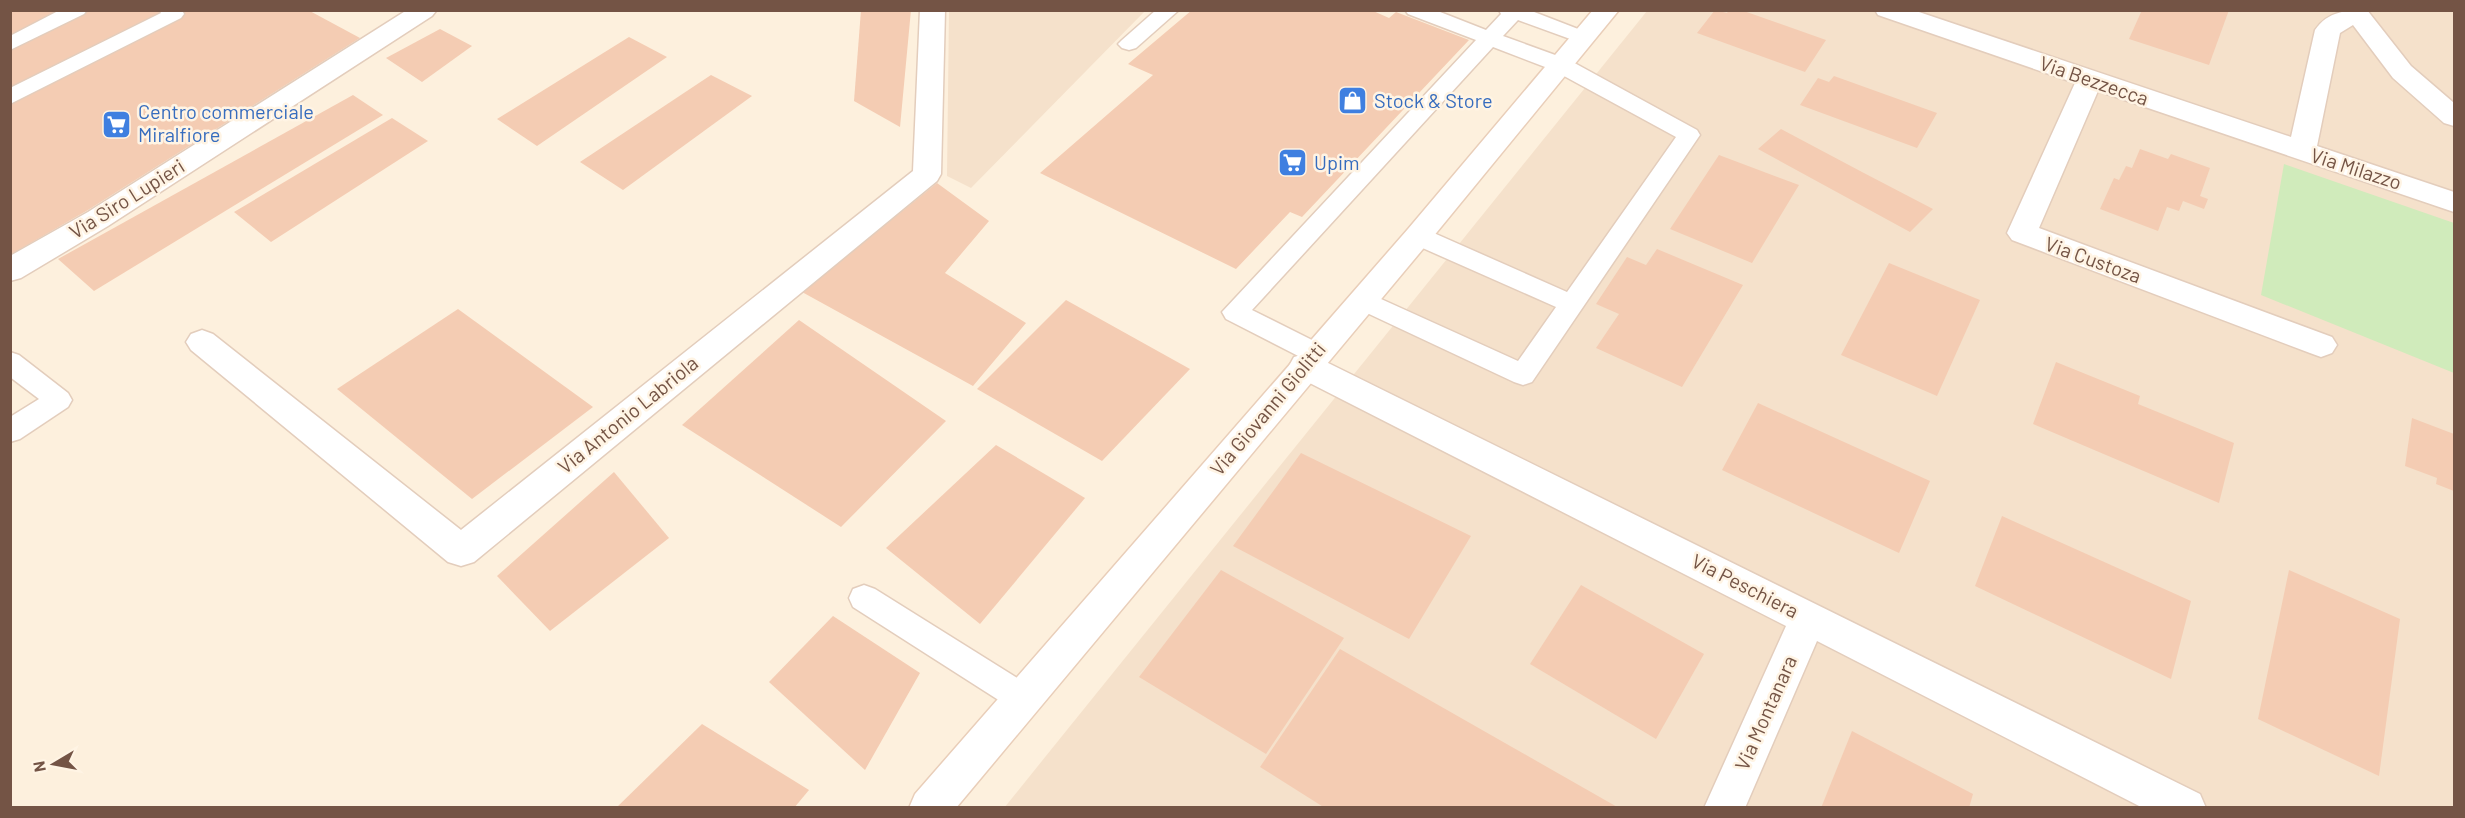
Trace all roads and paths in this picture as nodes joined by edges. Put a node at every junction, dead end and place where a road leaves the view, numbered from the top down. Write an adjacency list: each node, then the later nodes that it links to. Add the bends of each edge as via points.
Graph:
1 (77, 10): 13 (lane)
2 (169, 10): 17 (lane, via 174,14)
3 (420, 10): 22 (street, Via Siro Lupieri, via 423,11 98,219)
4 (933, 10): 25 (street, Via Antonio Labriola, via 927,174 461,551)
5 (1169, 10): 14 (lane)
6 (1415, 10): 11 (lane)
7 (1607, 10): 12 (street, Via Giovanni Giolitti)
8 (1887, 10): 16 (street, Via Bezzecca)
9 (1511, 11): 11 (lane); 12 (lane)
10 (2354, 12): 18 (street, Via Milazzo, via 2402,72); 19 (street, Via Milazzo, via 2328,30)
11 (1490, 38): 15 (lane); 27 (lane, via 1235,312)
12 (1584, 38): 15 (street, Via Giovanni Giolitti)
13 (10, 44)
14 (1129, 44)
15 (1561, 65): 21 (street, Via Giovanni Giolitti); 24 (lane, via 1689,135)
16 (2090, 79): 19 (street, Via Bezzecca); 26 (street, Via Custoza, via 2022,233)
17 (10, 98)
18 (2454, 117)
19 (2302, 151): 20 (street, Via Milazzo)
20 (2454, 202)
21 (1418, 236): 23 (street, Via Giovanni Giolitti); 24 (lane)
22 (10, 270)
23 (1361, 300): 24 (lane, via 1523,375); 27 (street, Via Giovanni Giolitti)
24 (1572, 303)
25 (202, 342)
26 (2321, 345)
27 (1310, 359): 31 (street, Via Peschiera); 32 (street, Via Giovanni Giolitti)
28 (10, 362): 29 (lane, via 59,400)
29 (10, 431)
30 (864, 598): 32 (lane)
31 (1808, 618): 34 (street, Via Montanara); 35 (street, Via Peschiera)
32 (1022, 698): 33 (street, Via Giovanni Giolitti)
33 (929, 807)
34 (1724, 807)
35 (2186, 807)

